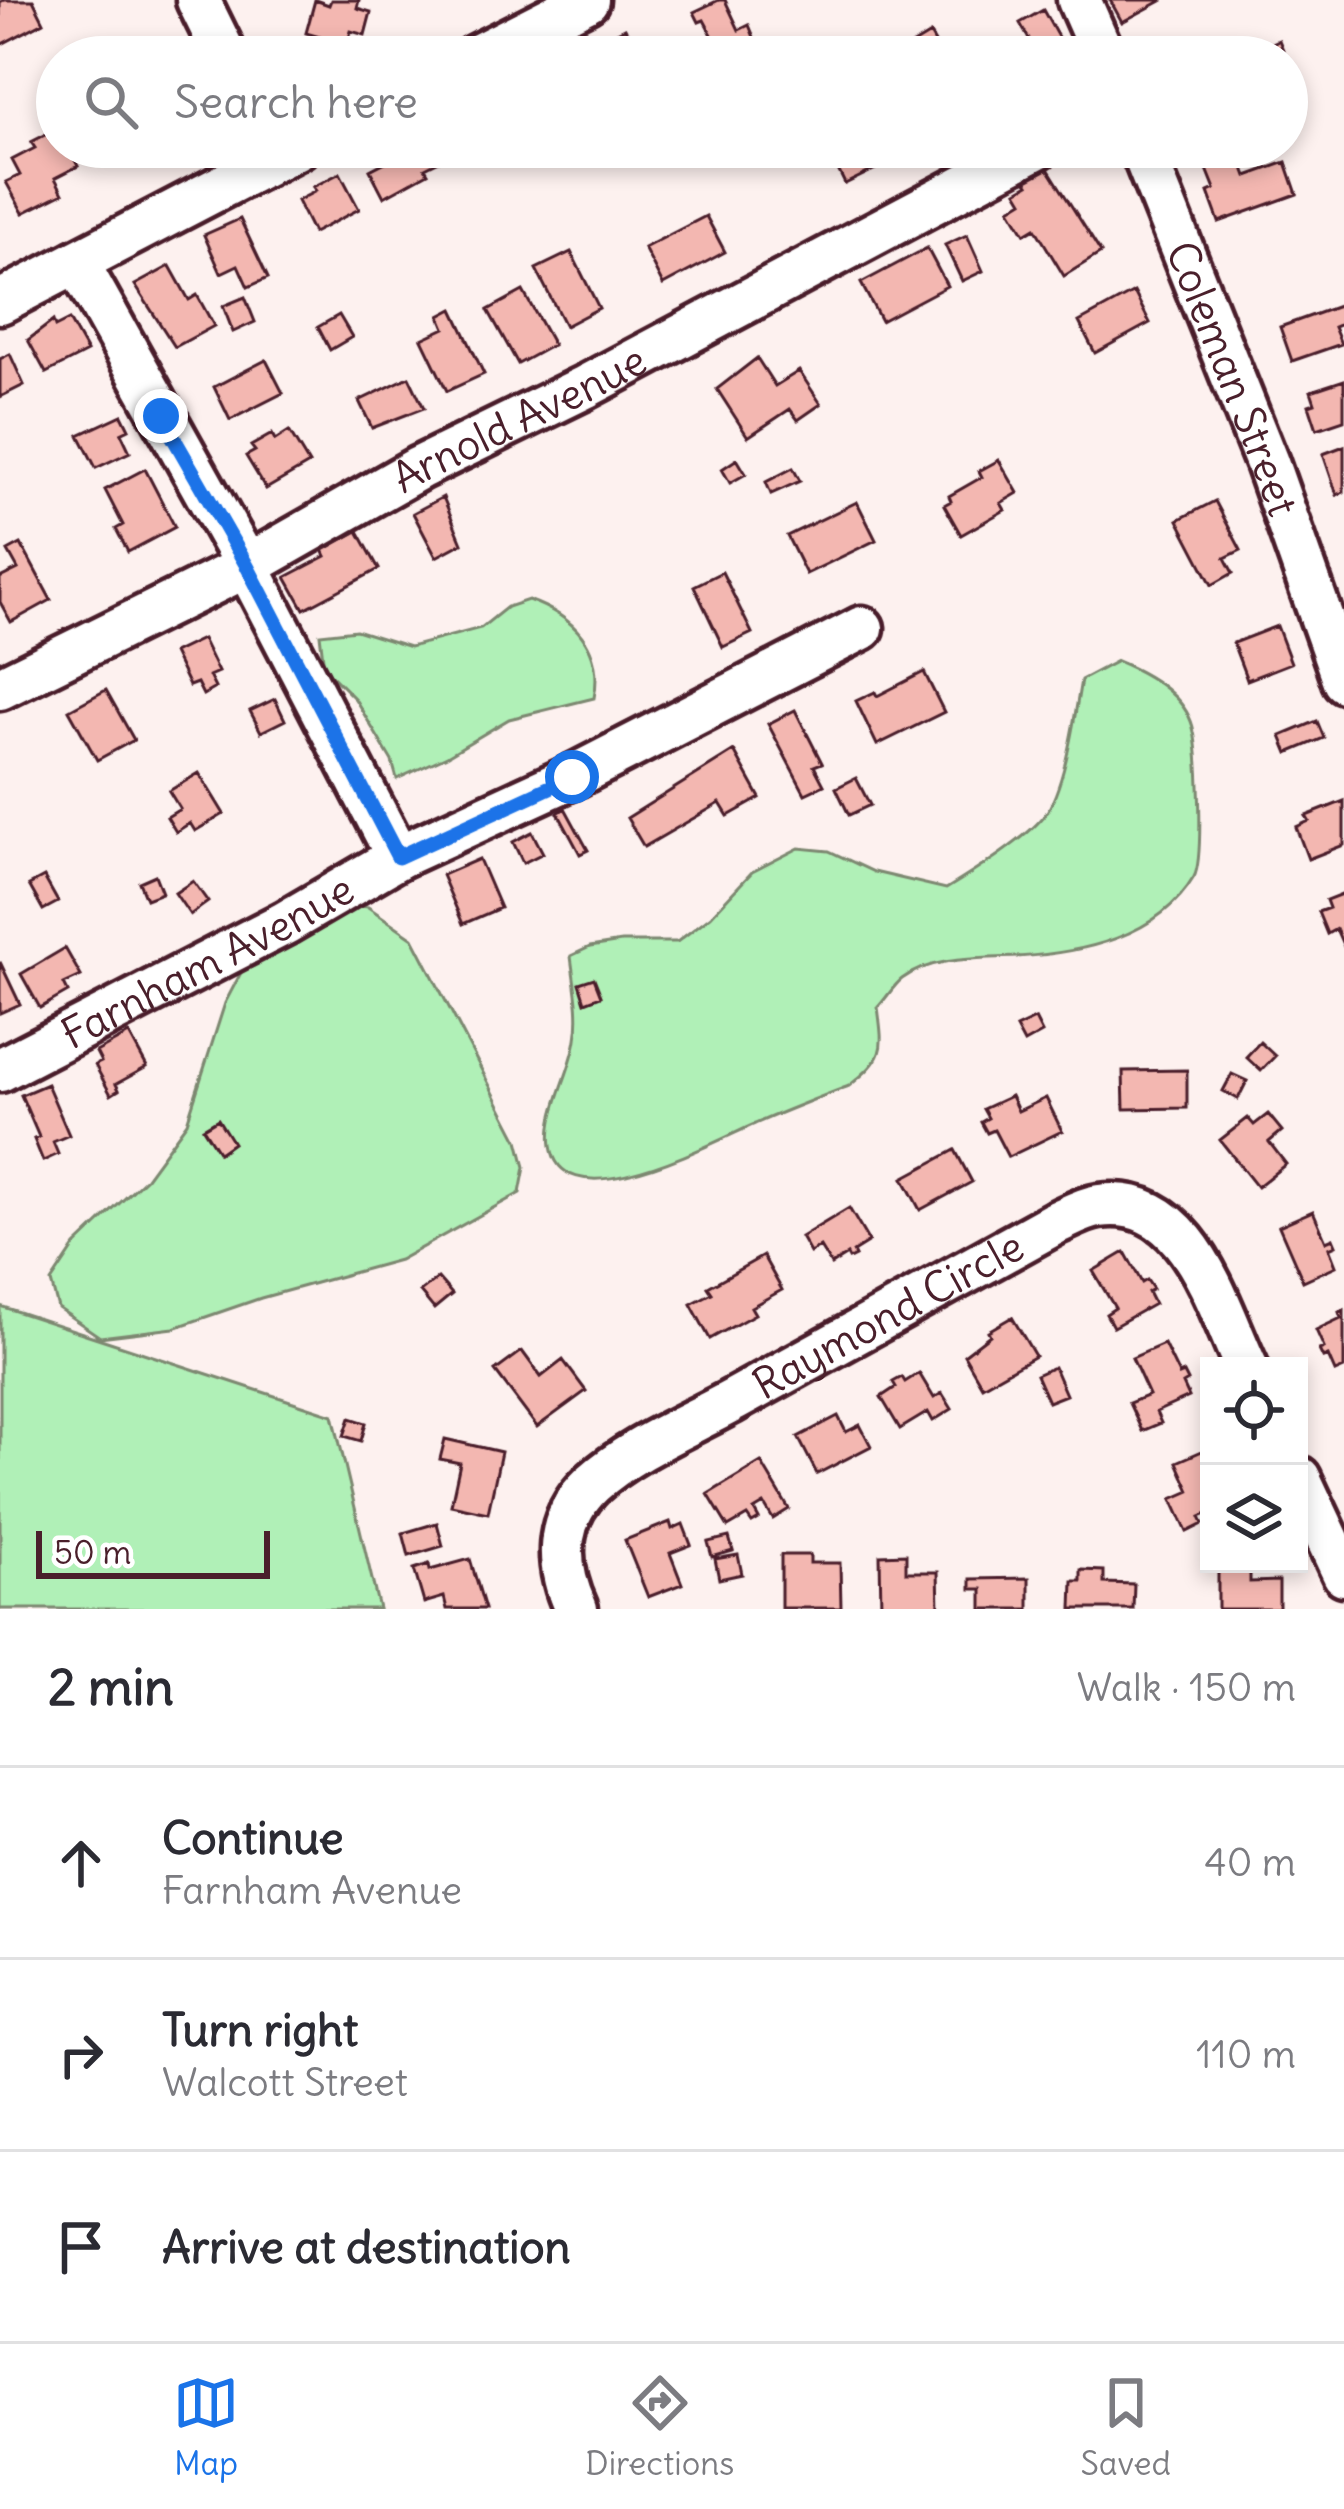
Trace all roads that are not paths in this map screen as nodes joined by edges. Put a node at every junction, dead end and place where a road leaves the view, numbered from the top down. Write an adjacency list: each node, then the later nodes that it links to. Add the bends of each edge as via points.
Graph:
1 (198, 0): 4 (street)
2 (587, 0): 5 (street)
3 (1079, 0): 6 (street)
4 (216, 36)
5 (516, 36)
6 (1095, 36)
7 (250, 168): 10 (street)
8 (998, 168): 12 (street, Arnold Avenue, via 419,468)
9 (1150, 168): 14 (street, Coleman Street)
10 (77, 262): 11 (street); 12 (street)
11 (0, 302)
12 (247, 566): 15 (street, Arnold Avenue); 16 (street)
13 (862, 628): 16 (street, Farnham Avenue)
14 (1344, 681)
15 (0, 688)
16 (398, 857): 17 (street, Farnham Avenue)
17 (0, 1070)
18 (1242, 1357): 21 (street, Raymond Circle, via 1176,1228 1150,1211 1094,1206 591,1485 560,1545 562,1579)
19 (1308, 1497): 20 (street)
20 (1344, 1574)
21 (576, 1609)

